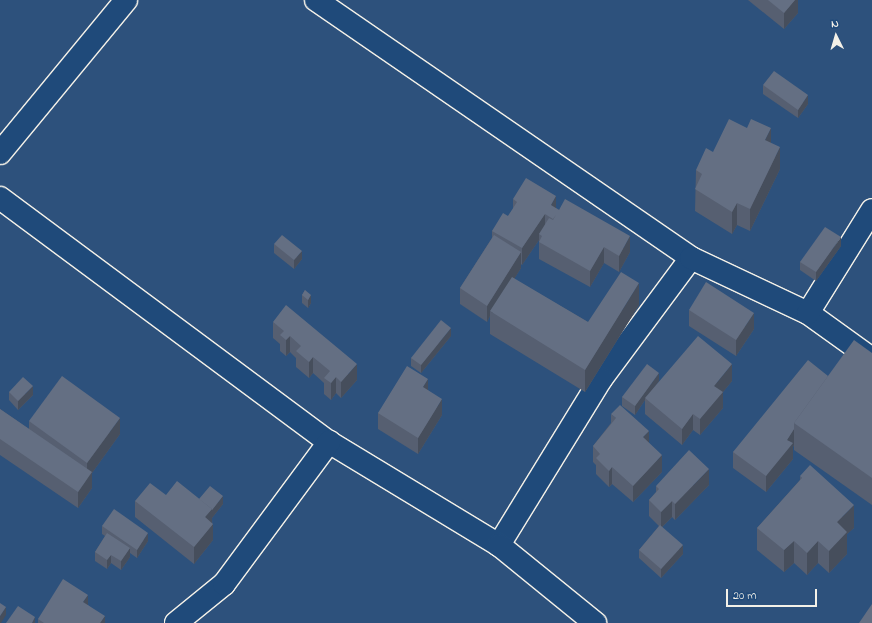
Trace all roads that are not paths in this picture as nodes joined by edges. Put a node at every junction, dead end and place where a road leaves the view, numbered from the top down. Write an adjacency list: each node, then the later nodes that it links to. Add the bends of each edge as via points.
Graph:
1 (126, 0): 3 (street)
2 (316, 0): 6 (street)
3 (0, 153)
4 (0, 198): 9 (street)
5 (872, 210): 7 (street)
6 (691, 258): 7 (street); 10 (street, via 600,379)
7 (808, 313): 8 (street)
8 (872, 359)
9 (329, 442): 10 (street); 11 (street, via 224,584)
10 (499, 545): 12 (street)
11 (176, 623)
12 (595, 623)

